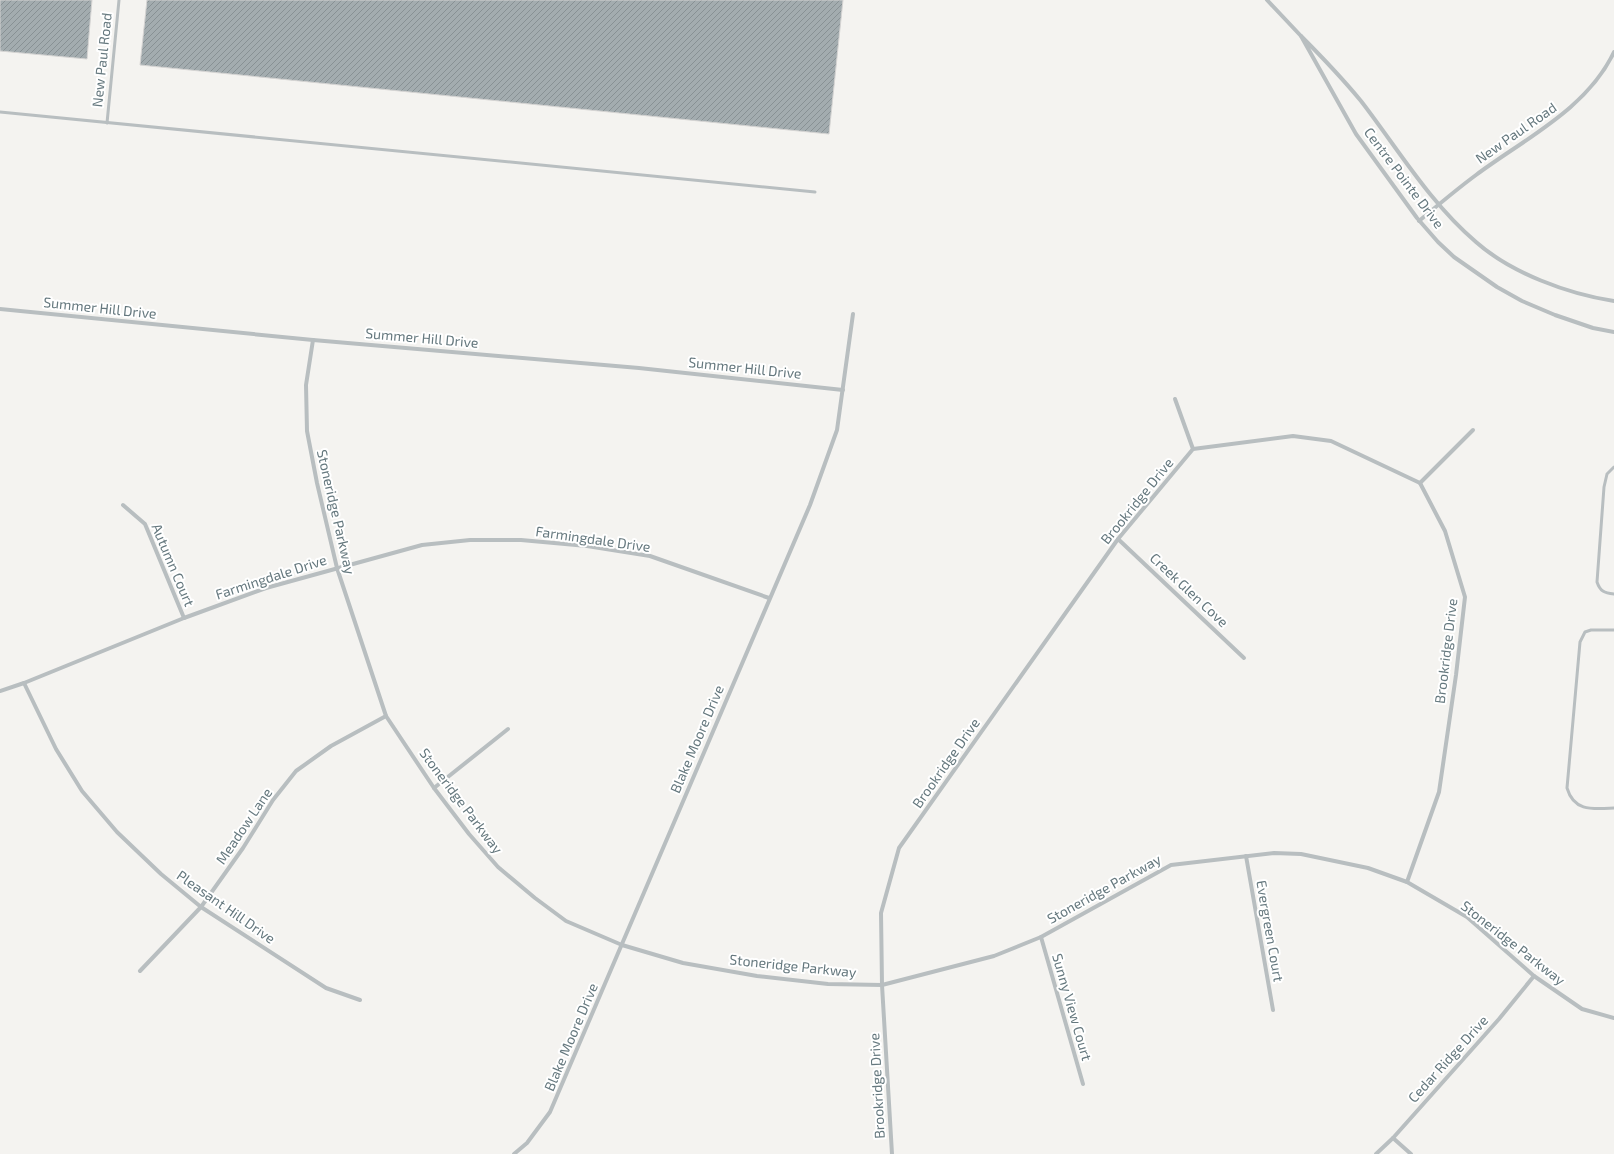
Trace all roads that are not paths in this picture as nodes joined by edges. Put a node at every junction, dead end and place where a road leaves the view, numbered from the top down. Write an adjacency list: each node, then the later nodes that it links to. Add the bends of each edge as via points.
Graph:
1 (119, 0): 6 (lane, New Paul Road)
2 (1267, 0): 3 (street, Centre Pointe Drive)
3 (1301, 36): 8 (street, Centre Pointe Drive, via 1331,66 1360,101); 9 (street, Centre Pointe Drive, via 1356,134)
4 (1614, 52): 8 (street, New Paul Road, via 1603,71 1570,108 1476,175)
5 (0, 112): 6 (lane)
6 (107, 123): 7 (lane)
7 (815, 192)
8 (1439, 205): 9 (street, New Paul Road); 10 (street, Centre Pointe Drive, via 1475,242 1507,263 1558,287)
9 (1419, 221): 13 (street, Centre Pointe Drive, via 1454,257 1497,287 1555,315)
10 (1614, 301)
11 (0, 309): 14 (street, Summer Hill Drive)
12 (853, 314): 15 (street, Blake Moore Drive)
13 (1614, 332)
14 (313, 340): 15 (street, Summer Hill Drive, via 639,368); 23 (street, Stoneridge Parkway, via 306,384 307,431)
15 (843, 390): 25 (street, Blake Moore Drive, via 837,430 810,505)
16 (1175, 399): 18 (street)
17 (1473, 430): 20 (street)
18 (1192, 449): 20 (street, via 1293,436 1331,441); 22 (street, Brookridge Drive)
19 (1614, 468): 24 (lane, via 1607,474 1604,487 1597,582 1604,593)
20 (1420, 483): 36 (street, Brookridge Drive, via 1445,531 1465,597 1439,792)
21 (123, 505): 26 (street, Autumn Court, via 145,524)
22 (1118, 539): 28 (street, Creek Glen Cove); 42 (street, Brookridge Drive, via 899,848 881,913)
23 (337, 568): 25 (street, Farmingdale Drive, via 422,545 470,540 521,540 587,546 650,556); 26 (street, Farmingdale Drive, via 266,588); 31 (street, Stoneridge Parkway)
24 (1614, 594)
25 (769, 598): 39 (street, Blake Moore Drive)
26 (184, 618): 29 (street, Farmingdale Drive)
27 (1614, 630): 34 (lane, via 1585,632 1580,642 1567,788 1570,798 1578,805 1595,809)
28 (1244, 658)
29 (24, 683): 30 (street, Farmingdale Drive); 37 (street, Pleasant Hill Drive, via 56,749 82,791 117,832 161,874)
30 (0, 691)
31 (386, 716): 33 (street, Stoneridge Parkway); 37 (street, Meadow Lane, via 331,746 296,771 273,800)
32 (508, 729): 33 (street)
33 (434, 788): 39 (street, Stoneridge Parkway, via 498,867 535,898 566,920)
34 (1614, 808)
35 (1246, 856): 36 (street, Stoneridge Parkway, via 1301,854 1368,868); 38 (street, Stoneridge Parkway, via 1171,865); 44 (street, Evergreen Court)
36 (1407, 882): 41 (street, Stoneridge Parkway, via 1467,917)
37 (201, 907): 40 (street, Meadow Lane); 43 (street, Pleasant Hill Drive, via 326,988)
38 (1041, 937): 42 (street, Stoneridge Parkway, via 994,956); 46 (street, Sunny View Court)
39 (622, 945): 42 (street, Stoneridge Parkway, via 683,963 757,976 828,984); 48 (street, Blake Moore Drive, via 550,1112 527,1143)
40 (140, 971)
41 (1534, 976): 45 (street, Stoneridge Parkway, via 1582,1009); 47 (street, Cedar Ridge Drive)
42 (882, 986): 49 (street, Brookridge Drive)
43 (360, 1000)
44 (1272, 1010)
45 (1614, 1018)
46 (1083, 1084)
47 (1393, 1138): 50 (street, Cedar Ridge Drive); 51 (street)
48 (514, 1154)
49 (892, 1154)
50 (1376, 1154)
51 (1411, 1154)

